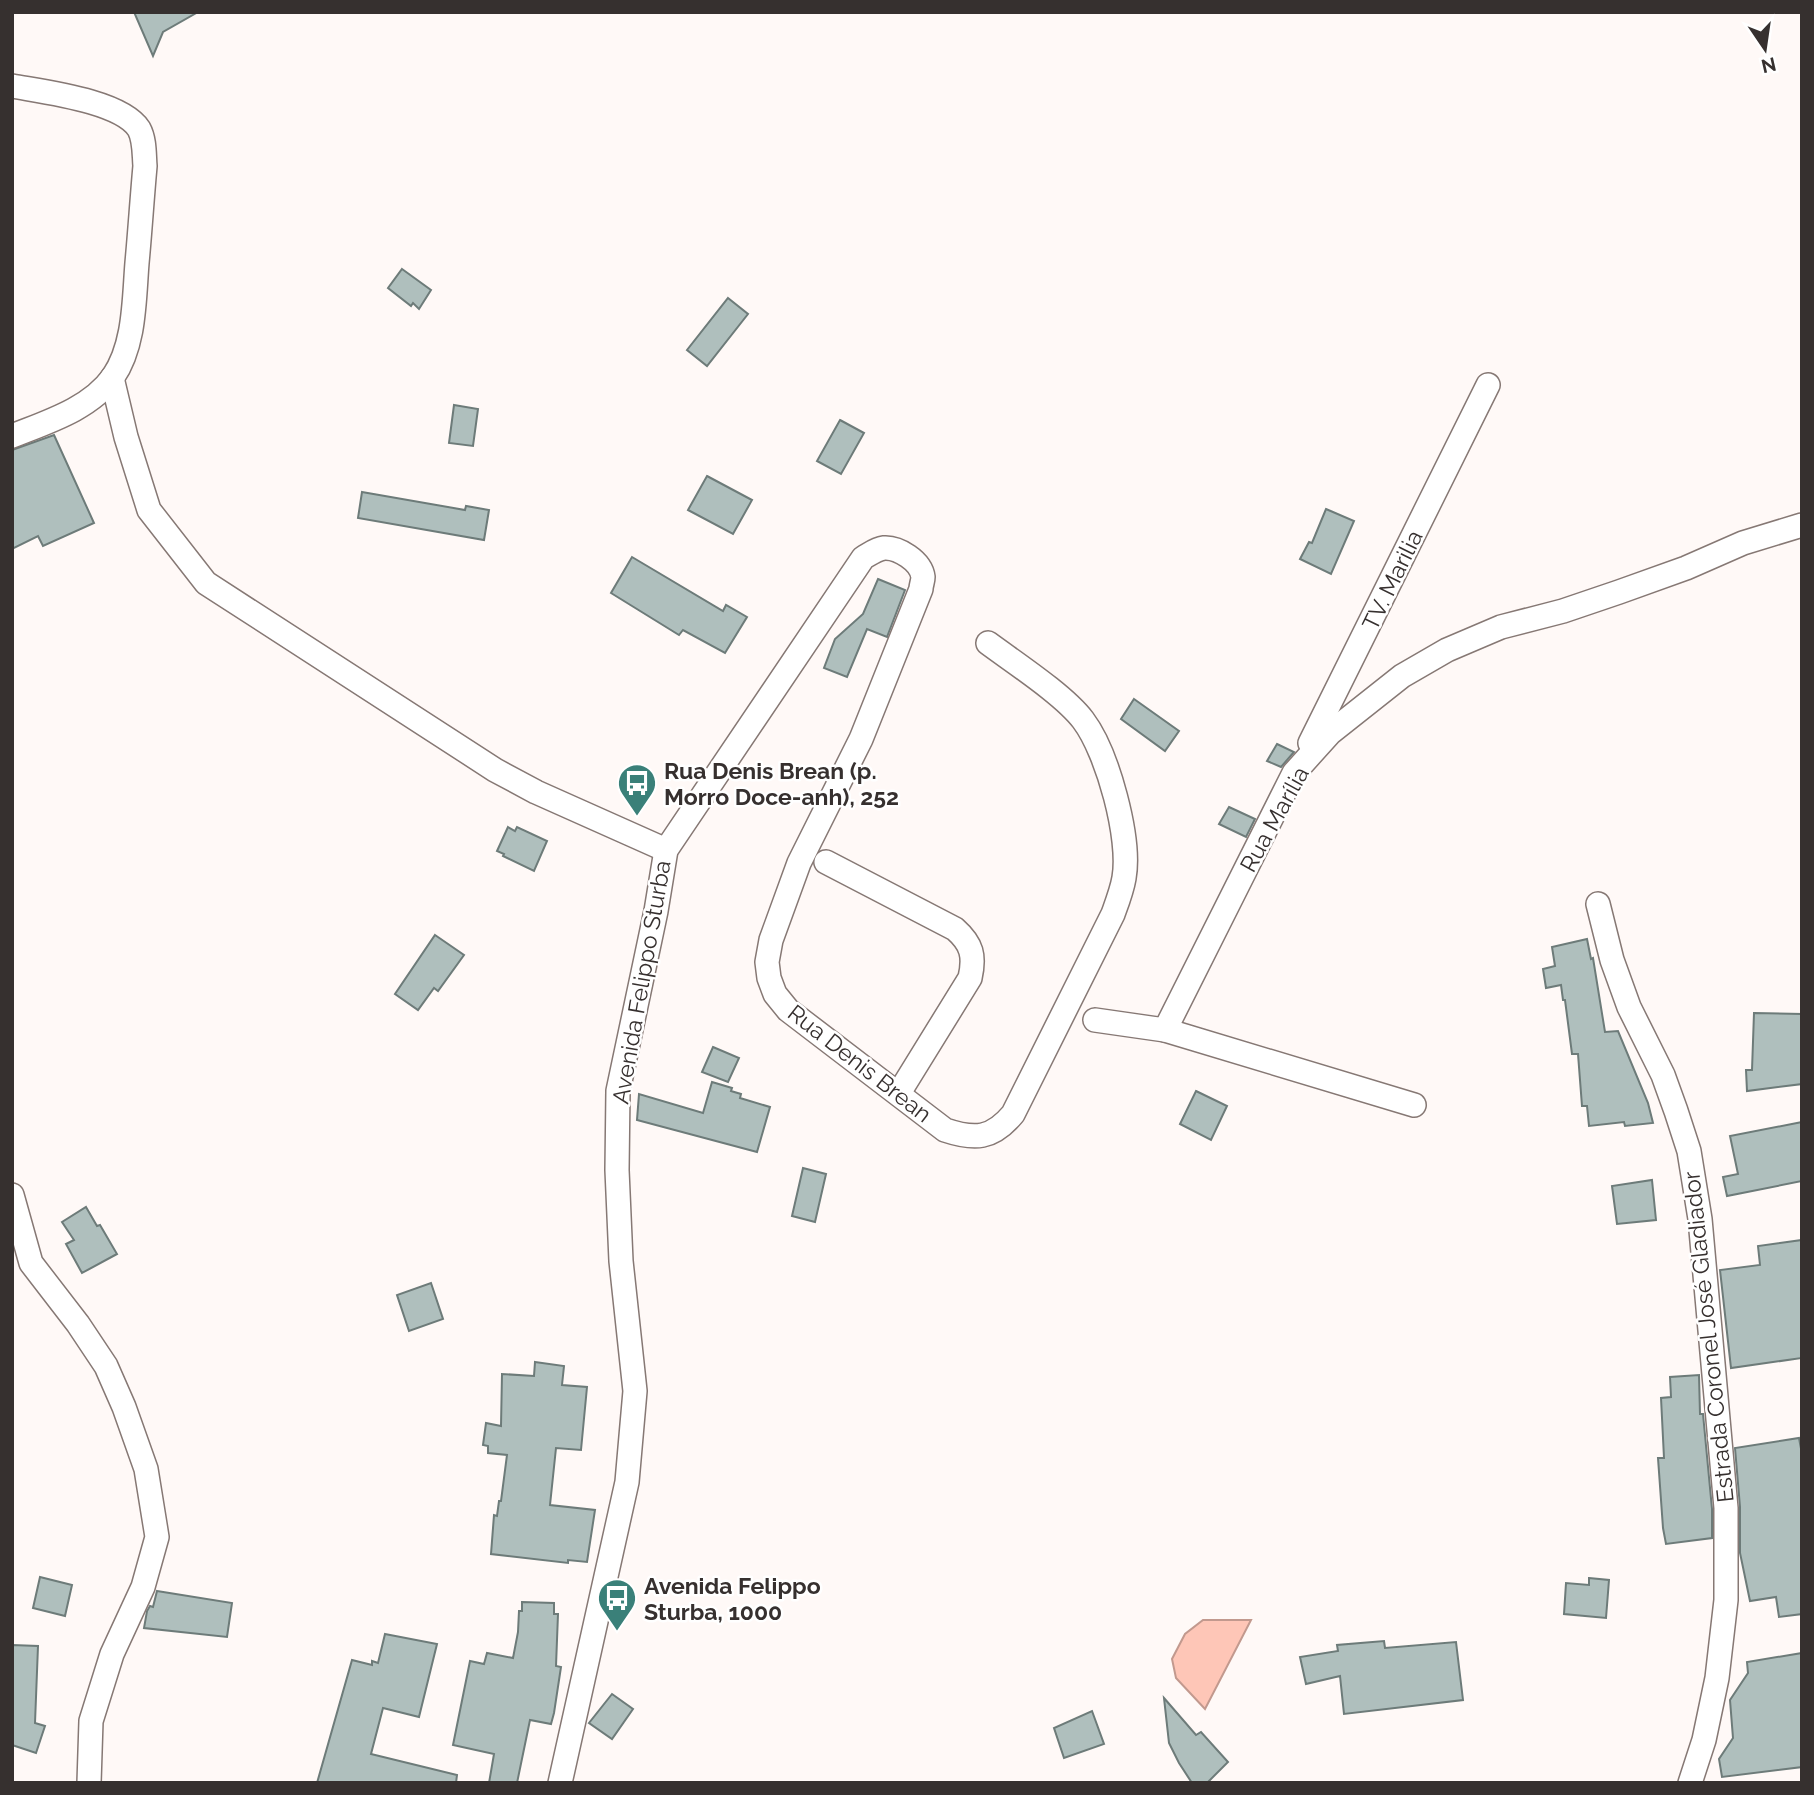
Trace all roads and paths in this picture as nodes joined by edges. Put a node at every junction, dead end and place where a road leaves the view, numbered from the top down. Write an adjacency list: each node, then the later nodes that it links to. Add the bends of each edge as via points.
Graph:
1 (12, 86): 2 (street, via 111,108 138,128 144,144 132,319 123,358)
2 (112, 378): 4 (street, via 66,414); 8 (street, Avenida Felippo Sturba, via 149,510 206,583 495,770)
3 (1488, 385): 7 (street, TV. Marilia)
4 (12, 436)
5 (1802, 525): 7 (street, Rua Marília, via 1743,542 1686,568 1563,611 1500,627 1447,650 1402,676 1329,733)
6 (988, 643): 13 (street, Rua Denis Brean, via 1083,720 1098,747 1117,805 1126,848 1124,879 1113,914 1003,1126 987,1135 967,1137 945,1130)
7 (1294, 773): 12 (street, Rua Marília)
8 (666, 850): 13 (street, Rua Denis Brean, via 863,558 885,548 905,554 923,577 921,589 861,739 799,863 767,962 775,995 788,1010); 17 (street, Avenida Felippo Sturba, via 618,1091 621,1261 635,1391 626,1482)
9 (826, 862): 13 (street, via 955,929 973,951 970,978)
10 (1598, 904): 18 (street, Estrada Coronel José Gladiador, via 1629,1007 1663,1075 1689,1151 1700,1219 1726,1508 1726,1600 1717,1678)
11 (1095, 1020): 12 (street)
12 (1165, 1030): 14 (street)
13 (899, 1093)
14 (1414, 1105)
15 (12, 1195): 16 (street, via 31,1263 106,1366 124,1407 146,1469 157,1536 143,1587 111,1654 91,1721)
16 (89, 1783)
17 (560, 1783)
18 (1690, 1783)

